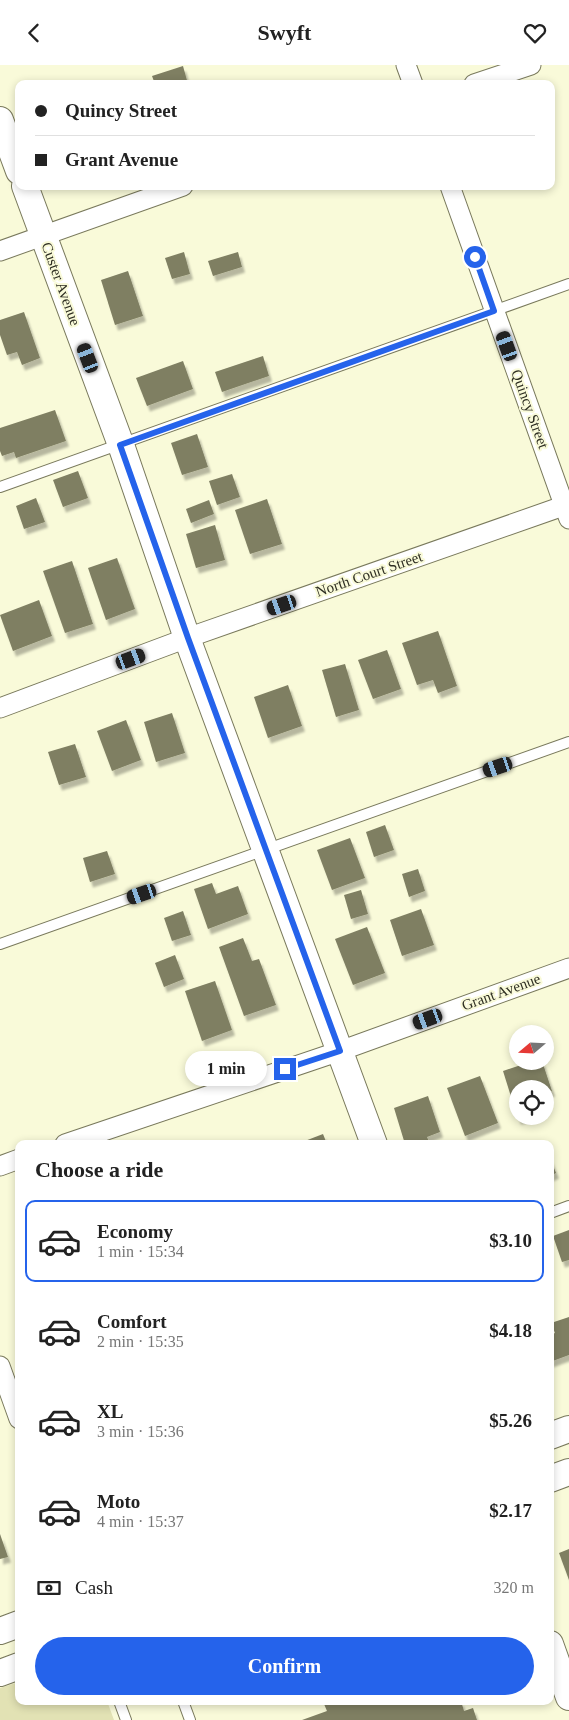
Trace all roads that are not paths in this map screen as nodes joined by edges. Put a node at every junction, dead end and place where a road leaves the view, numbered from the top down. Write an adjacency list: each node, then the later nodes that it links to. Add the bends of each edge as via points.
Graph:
1 (406, 65): 3 (street)
2 (531, 65): 4 (street)
3 (412, 80)
4 (486, 80)
5 (0, 120): 6 (street)
6 (15, 160)
7 (26, 190): 10 (street, Custer Avenue)
8 (172, 190): 10 (street)
9 (451, 190): 13 (street, Quincy Street)
10 (43, 236): 11 (street); 14 (street, Custer Avenue)
11 (0, 251)
12 (569, 284): 13 (lane)
13 (494, 311): 14 (lane); 16 (street, Quincy Street)
14 (120, 445): 15 (lane); 17 (street, Custer Avenue)
15 (0, 487)
16 (567, 509): 17 (street, North Court Street)
17 (188, 638): 18 (street, North Court Street); 20 (street, Custer Avenue)
18 (0, 708)
19 (569, 742): 20 (lane)
20 (266, 850): 21 (lane); 23 (street, Custer Avenue)
21 (0, 944)
22 (569, 968): 23 (street, Grant Avenue)
23 (340, 1051): 24 (street, Grant Avenue); 25 (street, Custer Avenue)
24 (77, 1140)
25 (373, 1140)
26 (15, 1160): 27 (street)
27 (0, 1166)
28 (569, 1206): 29 (lane)
29 (554, 1212)
30 (0, 1366): 31 (street)
31 (12, 1406)
32 (569, 1429): 33 (street)
33 (554, 1434)
34 (569, 1472): 35 (street)
35 (554, 1478)
36 (15, 1625): 37 (street)
37 (0, 1631)
38 (554, 1655): 41 (street)
39 (15, 1667): 40 (street)
40 (0, 1673)
41 (569, 1697)
42 (120, 1705): 44 (lane)
43 (184, 1705): 45 (lane)
44 (126, 1720)
45 (190, 1720)

